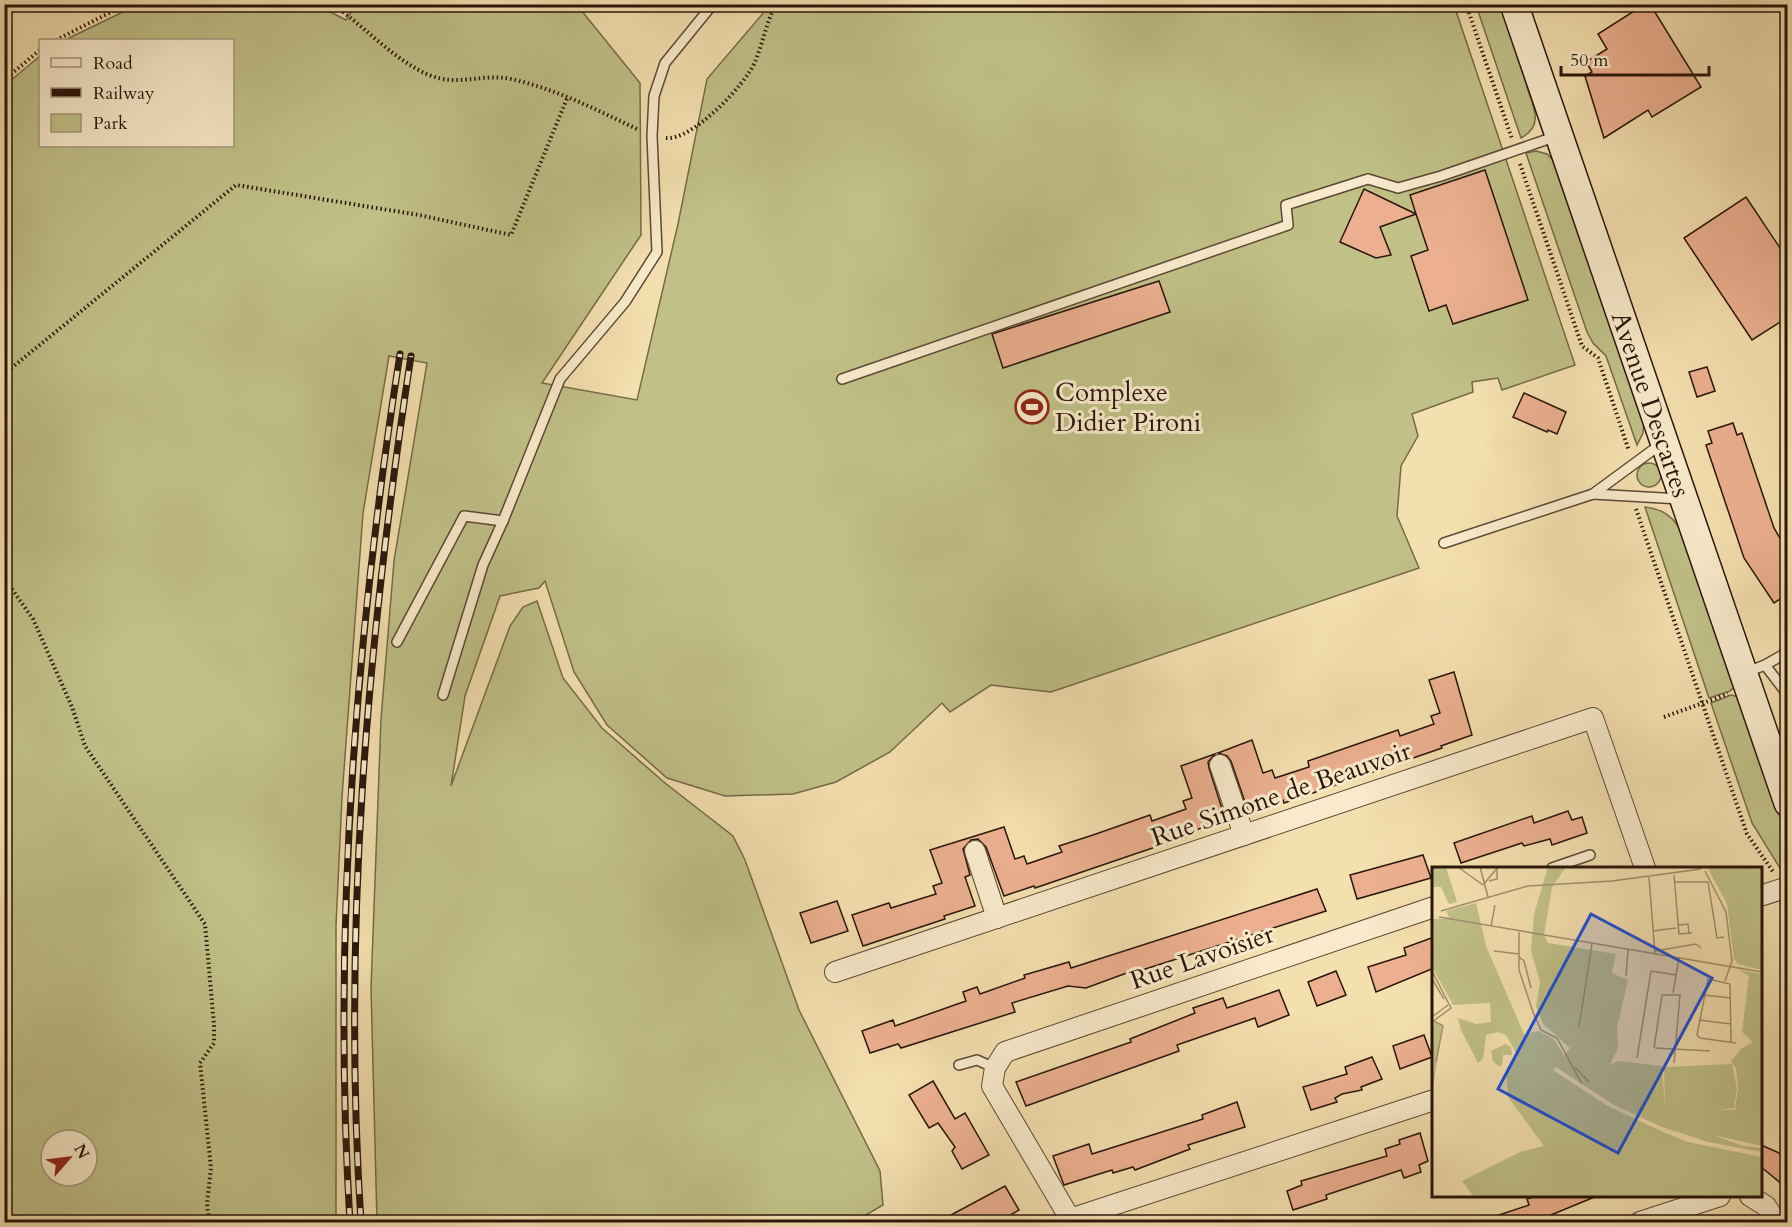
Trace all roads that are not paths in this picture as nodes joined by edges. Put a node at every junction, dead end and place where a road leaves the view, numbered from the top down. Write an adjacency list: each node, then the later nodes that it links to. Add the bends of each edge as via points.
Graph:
1 (713, 4): 8 (lane, via 665,63 654,96 657,252 625,302 560,379)
2 (1514, 4): 3 (main road, Avenue Descartes)
3 (1559, 135): 4 (lane, via 1441,177 1398,188 1368,179 1286,205 1288,225); 5 (main road, Avenue Descartes)
4 (842, 379)
5 (1663, 443): 6 (lane); 7 (main road, Avenue Descartes)
6 (1593, 494): 7 (lane); 9 (lane)
7 (1682, 499): 12 (main road, Avenue Descartes)
8 (503, 520): 10 (lane, via 464,516); 13 (lane, via 483,565)
9 (1444, 543)
10 (397, 642)
11 (1788, 652): 12 (lane)
12 (1753, 669): 14 (lane); 16 (main road, Avenue Descartes)
13 (443, 695)
14 (1788, 695)
15 (1220, 765): 17 (street)
16 (1788, 803)
17 (1244, 835): 21 (street, Rue Simone de Beauvoir, via 1593,717); 25 (street, Rue Simone de Beauvoir)
18 (975, 851): 25 (street)
19 (1590, 855): 20 (lane)
20 (1555, 867)
21 (1645, 867)
22 (1788, 887): 23 (street)
23 (1762, 896)
24 (1432, 908): 28 (street, Rue Lavoisier, via 1005,1052)
25 (997, 918): 26 (street, Rue Simone de Beauvoir)
26 (835, 972)
27 (959, 1065): 28 (lane, via 977,1060)
28 (995, 1068): 32 (street, via 992,1086)
29 (1432, 1101): 32 (street)
30 (1717, 1197): 33 (street)
31 (1752, 1197): 34 (street, via 1766,1206)
32 (1068, 1221)
33 (1640, 1222)
34 (1776, 1222)

